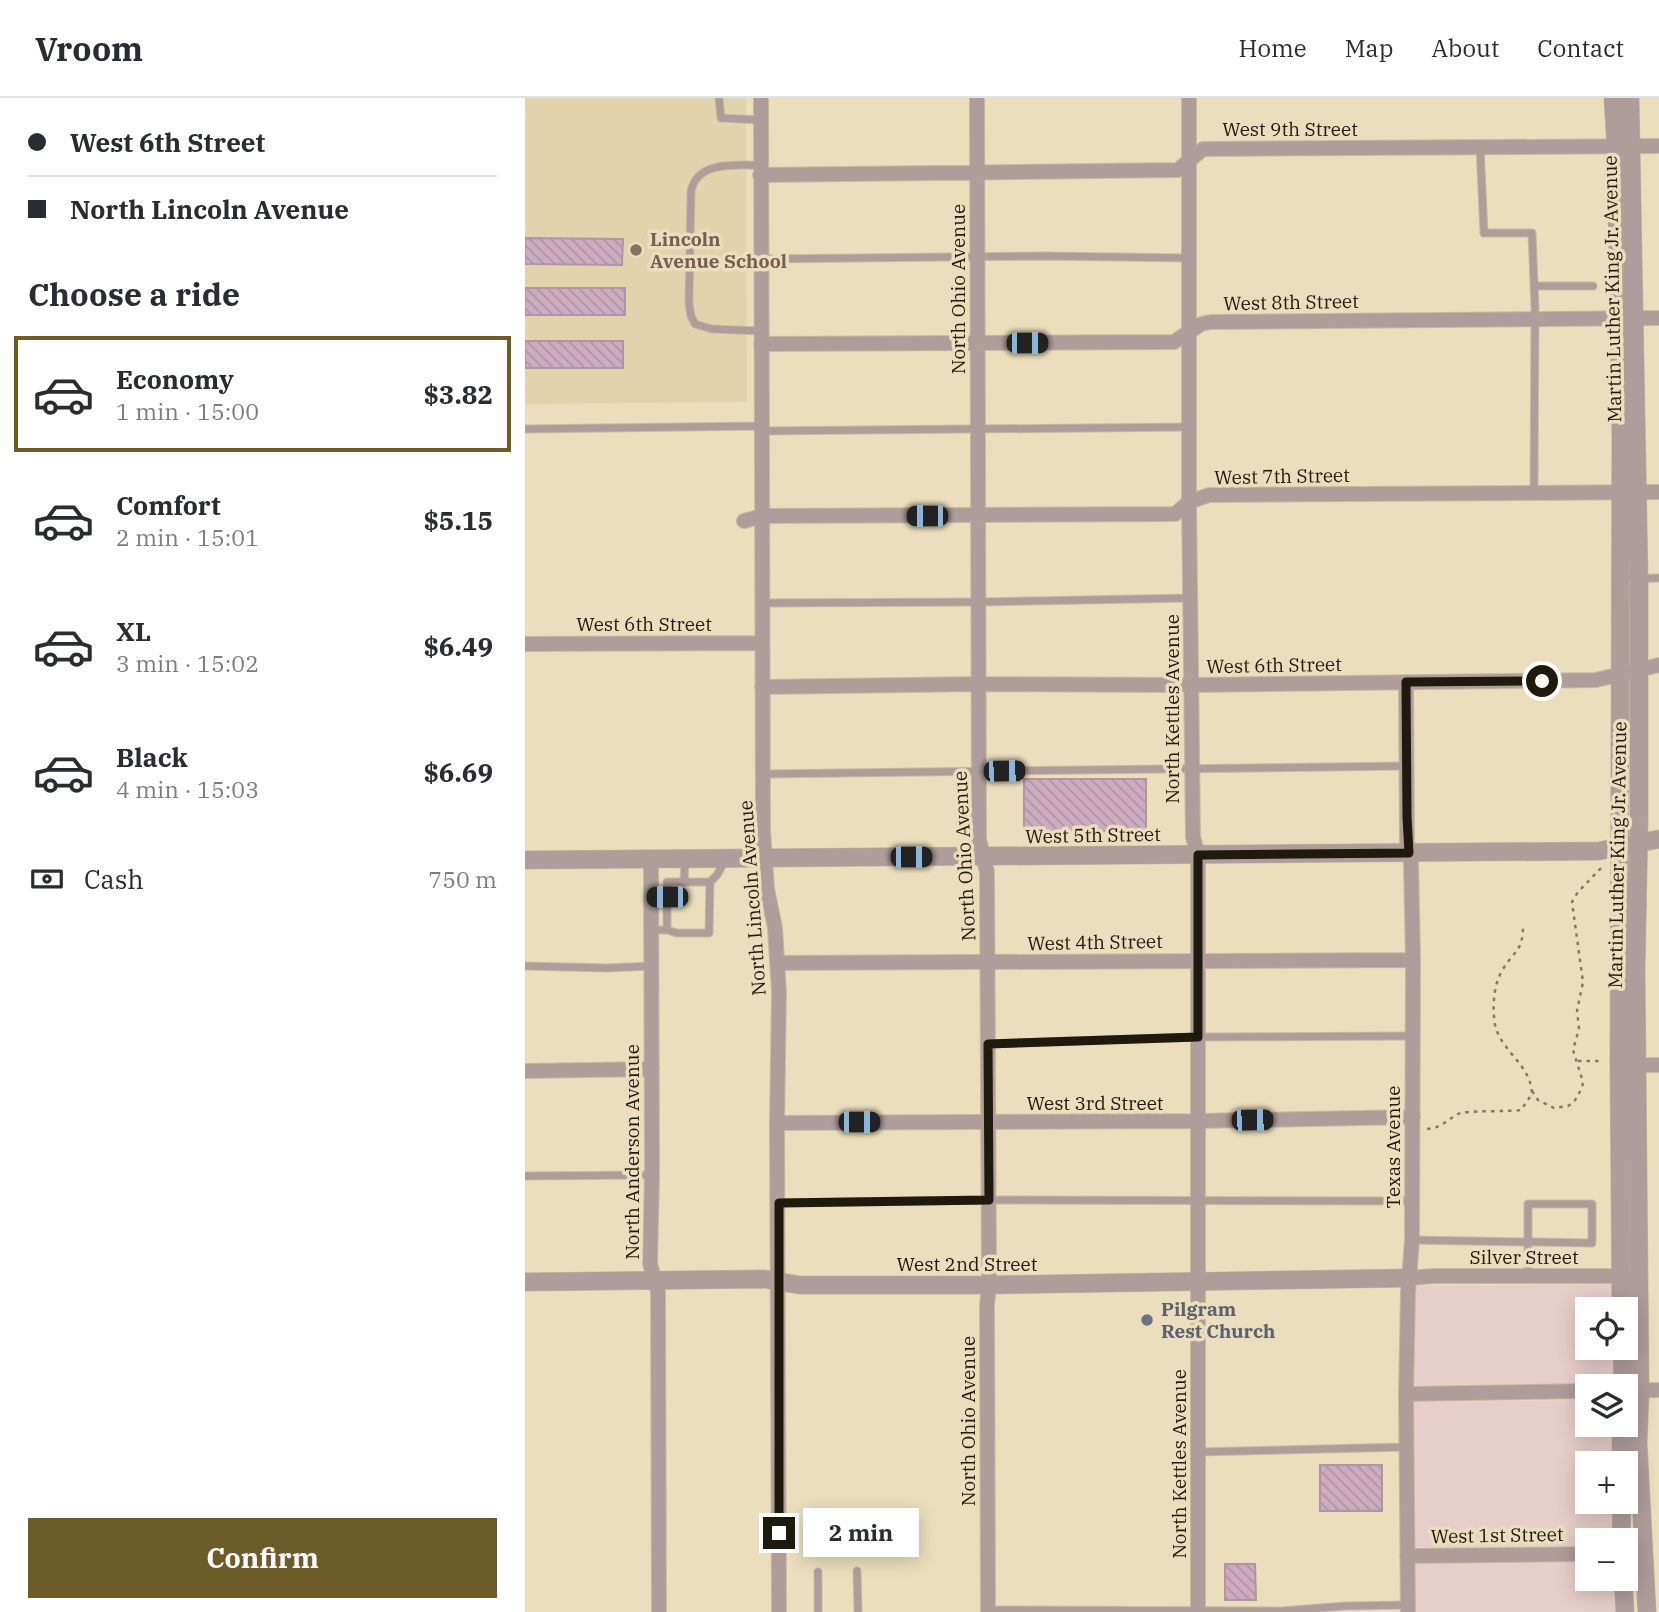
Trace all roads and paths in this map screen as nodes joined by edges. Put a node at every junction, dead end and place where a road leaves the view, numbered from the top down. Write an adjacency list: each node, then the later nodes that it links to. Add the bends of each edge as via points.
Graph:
1 (719, 98): 7 (lane, via 721,118)
2 (761, 98): 7 (street, North Lincoln Avenue)
3 (977, 98): 13 (street, North Ohio Avenue)
4 (1189, 98): 11 (street, North Kettles Avenue)
5 (1613, 98): 8 (street, Martin Luther King Jr. Avenue)
6 (1630, 98): 8 (street, Martin Luther King Jr. Avenue)
7 (760, 120): 12 (street, North Lincoln Avenue)
8 (1623, 146): 9 (street, West 9th Street); 10 (street, West 9th Street); 19 (street, Martin Luther King Jr. Avenue)
9 (1659, 146)
10 (1480, 147): 11 (street, West 9th Street, via 1203,149); 17 (lane, via 1484,233 1532,233)
11 (1189, 159): 13 (street, West 9th Street, via 1178,170); 15 (street, North Kettles Avenue)
12 (760, 170): 13 (street, West 9th Street); 16 (street, North Lincoln Avenue); 23 (lane, via 720,166 693,182 689,304 695,324)
13 (978, 172): 14 (street, North Ohio Avenue)
14 (978, 258): 15 (lane); 16 (lane); 24 (street, North Ohio Avenue)
15 (1190, 258): 22 (street, North Kettles Avenue)
16 (761, 259): 23 (street, North Lincoln Avenue)
17 (1534, 286): 18 (lane); 21 (lane)
18 (1593, 286)
19 (1627, 318): 20 (street, West 8th Street); 21 (street, West 8th Street); 29 (street, Martin Luther King Jr. Avenue)
20 (1659, 318)
21 (1535, 319): 22 (street, West 8th Street, via 1211,322); 31 (lane)
22 (1191, 331): 24 (street, West 8th Street, via 1174,342); 25 (street, North Kettles Avenue)
23 (761, 337): 24 (street, West 8th Street); 26 (street, North Lincoln Avenue)
24 (978, 344): 28 (street, North Ohio Avenue)
25 (1190, 427): 28 (lane); 32 (street, North Kettles Avenue)
26 (762, 428): 27 (lane); 28 (lane); 33 (street, North Lincoln Avenue)
27 (525, 429)
28 (978, 430): 34 (street, North Ohio Avenue)
29 (1629, 491): 30 (street, West 7th Street); 31 (street, West 7th Street); 37 (street, Martin Luther King Jr. Avenue); 38 (street, Martin Luther King Jr. Avenue)
30 (1659, 492)
31 (1534, 494): 32 (street, West 7th Street, via 1209,495)
32 (1189, 502): 34 (street, West 7th Street, via 1175,514); 39 (street, North Kettles Avenue)
33 (762, 516): 34 (street, West 7th Street); 35 (street, West 7th Street); 41 (street, North Lincoln Avenue)
34 (979, 516): 40 (street, North Ohio Avenue)
35 (744, 521)
36 (1659, 578): 38 (lane)
37 (1619, 579): 38 (lane); 46 (street, Martin Luther King Jr. Avenue)
38 (1639, 579): 45 (street, Martin Luther King Jr. Avenue)
39 (1191, 597): 40 (lane); 49 (street, North Kettles Avenue)
40 (979, 602): 41 (lane); 48 (street, North Ohio Avenue)
41 (763, 603): 42 (street, North Lincoln Avenue)
42 (762, 643): 43 (street, West 6th Street); 50 (street, North Lincoln Avenue)
43 (525, 644)
44 (1659, 665): 45 (street, West 6th Street)
45 (1639, 670): 46 (street, West 6th Street); 56 (street, Martin Luther King Jr. Avenue)
46 (1619, 674): 47 (street, West 6th Street, via 1596,680); 56 (street, Martin Luther King Jr. Avenue)
47 (1406, 682): 49 (street, West 6th Street); 51 (street, Texas Avenue)
48 (978, 684): 49 (street, West 6th Street); 50 (street, West 6th Street); 53 (street, North Ohio Avenue)
49 (1192, 685): 52 (street, North Kettles Avenue)
50 (762, 687): 54 (street, North Lincoln Avenue)
51 (1406, 766): 52 (lane); 57 (street, Texas Avenue)
52 (1193, 769): 53 (lane); 58 (street, North Kettles Avenue, via 1193,837)
53 (979, 771): 54 (lane); 59 (street, North Ohio Avenue)
54 (763, 774): 63 (street, North Lincoln Avenue)
55 (1659, 839): 56 (street, West 5th Street)
56 (1629, 846): 57 (street, West 5th Street, via 1599,851); 83 (street, Martin Luther King Jr. Avenue); 84 (street, Martin Luther King Jr. Avenue)
57 (1409, 853): 58 (street, West 5th Street); 74 (street, Texas Avenue)
58 (1198, 855): 59 (street, West 5th Street); 73 (street, North Kettles Avenue)
59 (982, 857): 63 (street, West 5th Street); 76 (street, North Ohio Avenue, via 987,872)
60 (651, 859): 61 (street, West 5th Street); 64 (street, West 5th Street); 68 (street, North Anderson Avenue)
61 (685, 859): 62 (street, West 5th Street); 66 (lane)
62 (726, 859): 63 (street, West 5th Street); 67 (lane)
63 (766, 859): 75 (street, North Lincoln Avenue)
64 (525, 860)
65 (1606, 862): 82 (path, via 1572,902 1583,982 1573,1050)
66 (684, 882): 67 (lane); 69 (lane, via 667,882)
67 (710, 882): 72 (lane, via 709,933)
68 (651, 897): 69 (lane); 71 (street, North Anderson Avenue)
69 (667, 897): 72 (lane)
70 (1523, 926): 88 (path, via 1520,949 1497,980 1494,1020 1497,1034 1528,1074)
71 (652, 930): 72 (lane); 77 (street, North Anderson Avenue)
72 (667, 930)
73 (1198, 960): 74 (street, West 4th Street); 76 (street, West 4th Street); 80 (street, North Kettles Avenue)
74 (1413, 960): 79 (street, Texas Avenue)
75 (778, 963): 76 (street, West 4th Street); 92 (street, North Lincoln Avenue)
76 (987, 963): 81 (street, North Ohio Avenue)
77 (652, 966): 78 (lane); 86 (street, North Anderson Avenue)
78 (525, 967)
79 (1413, 1036): 80 (lane); 89 (street, Texas Avenue)
80 (1198, 1037): 81 (lane); 90 (street, North Kettles Avenue)
81 (988, 1044): 91 (street, North Ohio Avenue)
82 (1577, 1061): 83 (path); 88 (path, via 1582,1088 1568,1106 1554,1108)
83 (1614, 1063): 84 (street); 103 (street, Martin Luther King Jr. Avenue)
84 (1637, 1065): 85 (street); 104 (street, Martin Luther King Jr. Avenue)
85 (1659, 1065)
86 (652, 1069): 87 (street); 94 (street, North Anderson Avenue)
87 (525, 1071)
88 (1532, 1091): 93 (path, via 1521,1110 1459,1113 1438,1128)
89 (1413, 1117): 90 (street, West 3rd Street); 98 (street, Texas Avenue)
90 (1198, 1121): 91 (street, West 3rd Street); 97 (street, North Kettles Avenue)
91 (989, 1122): 92 (street, West 3rd Street); 96 (street, North Ohio Avenue)
92 (777, 1123): 99 (street, North Lincoln Avenue)
93 (1424, 1129)
94 (652, 1175): 95 (lane); 106 (street, North Anderson Avenue, via 650,1264)
95 (525, 1176)
96 (989, 1200): 97 (lane); 99 (lane); 110 (street, North Ohio Avenue)
97 (1198, 1200): 98 (lane); 109 (street, North Kettles Avenue)
98 (1412, 1201): 100 (street, Texas Avenue)
99 (779, 1203): 108 (street, North Lincoln Avenue)
100 (1412, 1240): 101 (lane); 105 (street, Texas Avenue)
101 (1528, 1242): 101 (lane, via 1528,1204 1592,1204 1592,1243); 102 (lane)
102 (1528, 1276): 103 (street, Silver Street); 105 (street, Silver Street)
103 (1620, 1276): 104 (street, Silver Street); 111 (street, Martin Luther King Jr. Avenue)
104 (1639, 1276): 112 (street, Martin Luther King Jr. Avenue)
105 (1409, 1278): 109 (street, West 2nd Street); 116 (street, Texas Avenue)
106 (656, 1281): 107 (street, West 2nd Street); 108 (street, West 2nd Street); 130 (street, North Anderson Avenue)
107 (525, 1282)
108 (779, 1282): 110 (street, West 2nd Street); 131 (street, North Lincoln Avenue)
109 (1198, 1282): 110 (street, West 2nd Street); 119 (street, North Kettles Avenue)
110 (989, 1285): 127 (street, North Ohio Avenue)
111 (1621, 1297)
112 (1630, 1374)
113 (1638, 1389): 114 (street)
114 (1659, 1390)
115 (1575, 1391): 116 (street)
116 (1406, 1394): 118 (street, Texas Avenue)
117 (1637, 1437): 120 (street, Martin Luther King Jr. Avenue)
118 (1406, 1447): 119 (lane); 122 (street, Texas Avenue)
119 (1198, 1452): 128 (street, North Kettles Avenue)
120 (1652, 1553): 135 (street, Martin Luther King Jr. Avenue)
121 (1575, 1554): 122 (street, West 1st Street)
122 (1407, 1556): 126 (street, Texas Avenue)
123 (857, 1571): 133 (lane)
124 (818, 1572): 132 (lane)
125 (1624, 1591): 134 (street)
126 (1408, 1608): 129 (lane)
127 (988, 1611): 128 (lane)
128 (1198, 1611): 129 (lane)
129 (1267, 1611)
130 (659, 1612)
131 (779, 1612)
132 (818, 1612)
133 (858, 1612)
134 (1625, 1612)
135 (1647, 1612)

